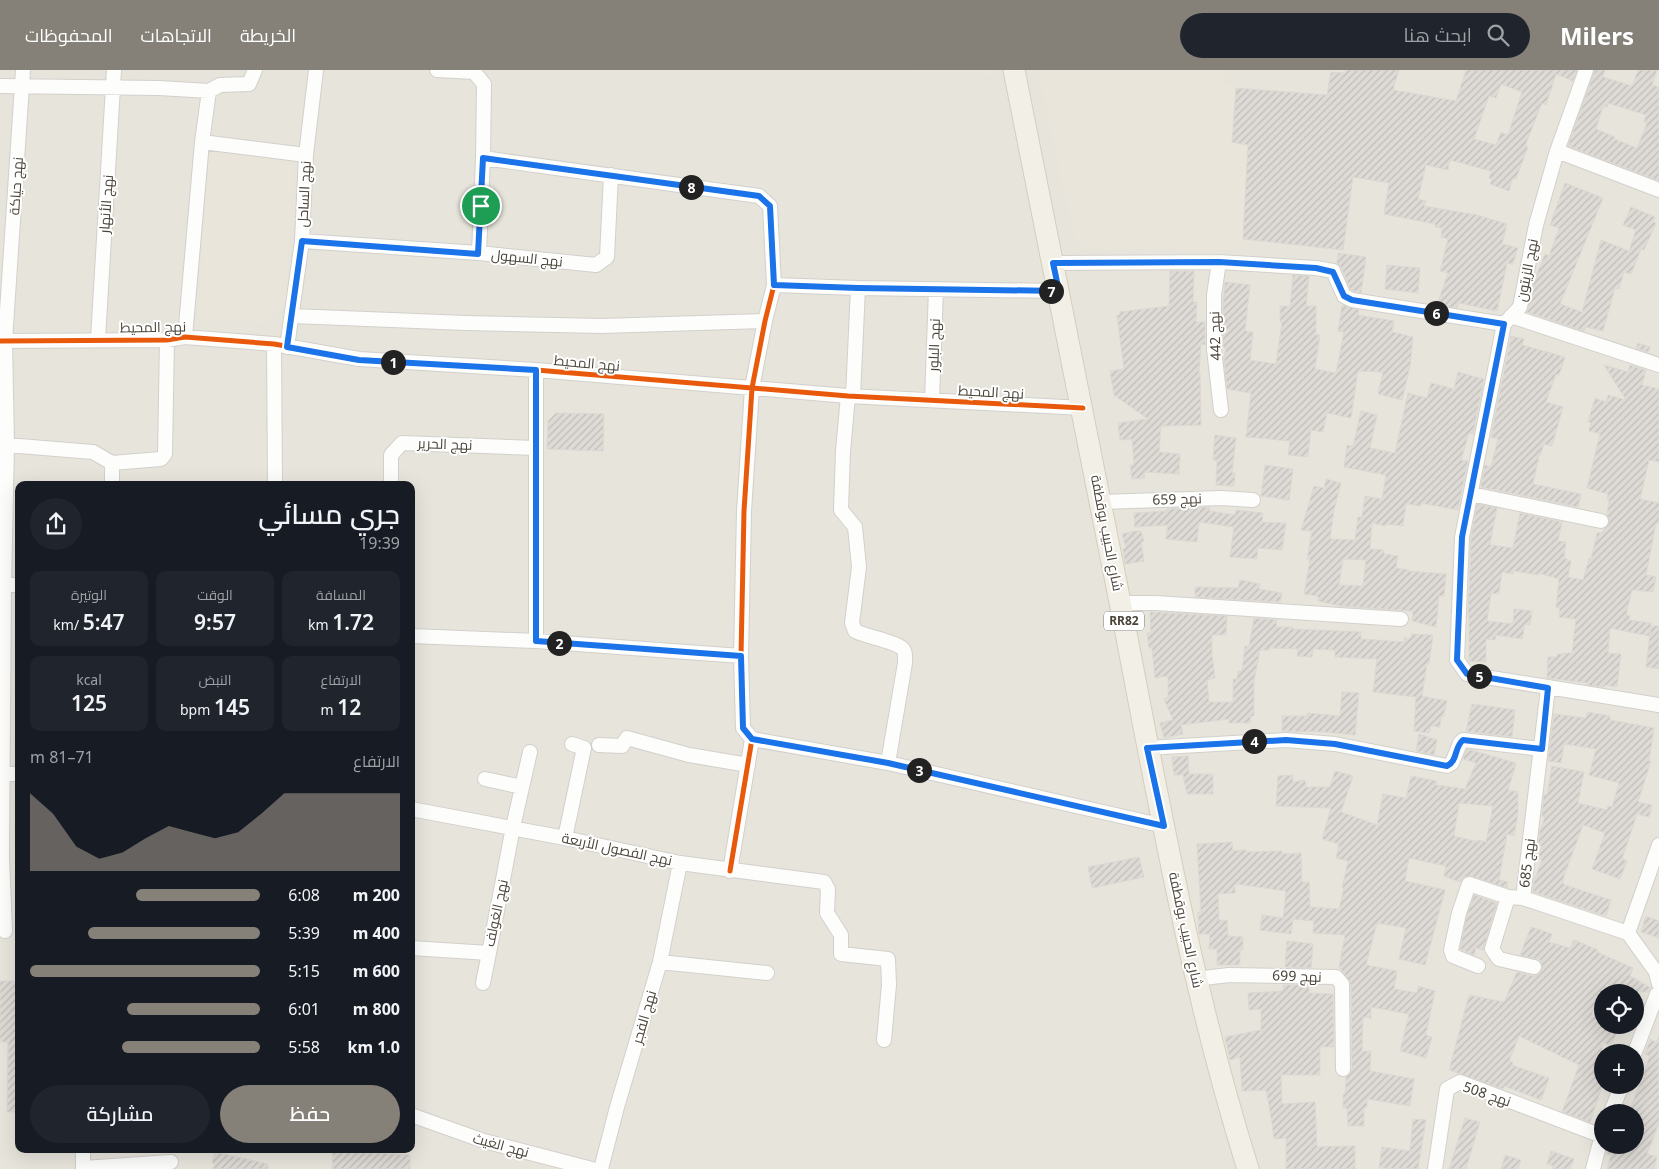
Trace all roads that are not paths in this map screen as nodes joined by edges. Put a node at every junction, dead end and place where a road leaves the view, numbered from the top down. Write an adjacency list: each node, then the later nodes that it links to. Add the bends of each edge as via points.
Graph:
1 (23, 70): 8 (street, نهج حياكة)
2 (114, 70): 10 (street, نهج الأنهار)
3 (255, 70): 11 (street, via 249,84 220,85)
4 (316, 70): 14 (street, نهج الساحل)
5 (437, 70): 15 (street, via 474,72 484,84)
6 (1014, 70): 21 (main road, شارع الحبيب بوقطفة / RR82)
7 (1586, 70): 13 (street, نهج الزيتون)
8 (22, 85): 9 (street); 10 (street); 32 (street, نهج حياكة)
9 (0, 86)
10 (113, 88): 11 (street); 30 (street, نهج الأنهار)
11 (209, 91): 12 (street)
12 (202, 142): 14 (street); 29 (street)
13 (1557, 151): 17 (street); 27 (street, نهج الزيتون, via 1536,225 1520,307)
14 (306, 155): 18 (street, نهج الساحل)
15 (483, 158): 16 (street); 19 (street)
16 (610, 175): 19 (street, نهج السهول, via 607,257 596,266); 22 (street, via 759,196 770,206)
17 (1659, 190)
18 (302, 241): 19 (street, نهج السهول); 26 (street, نهج الساحل)
19 (478, 254)
20 (1219, 262): 21 (street); 27 (street, via 1316,268 1333,272 1344,296 1352,300); 40 (street, نهج 442, via 1214,295 1214,349)
21 (1053, 263): 25 (main road, شارع الحبيب بوقطفة / RR82)
22 (774, 285): 23 (street); 28 (street)
23 (858, 288): 24 (street); 37 (street)
24 (936, 289): 25 (street); 38 (street, نهج البلور)
25 (1059, 291): 39 (main road, شارع الحبيب بوقطفة / RR82)
26 (292, 316): 28 (street, via 601,326); 33 (street, نهج الساحل)
27 (1508, 320): 34 (street); 47 (street, نهج الزيتون)
28 (765, 321): 36 (street)
29 (184, 337): 31 (street, نهج المحيط); 33 (street, نهج المحيط)
30 (98, 339): 31 (street, نهج المحيط); 32 (street, نهج المحيط)
31 (167, 340): 43 (street, via 165,454 158,460)
32 (3, 341): 41 (street, نهج حياكة)
33 (281, 346): 35 (street, نهج المحيط, via 359,360); 45 (street, نهج الساحل)
34 (1659, 365)
35 (536, 370): 36 (street, نهج المحيط); 42 (street)
36 (752, 388): 37 (street, نهج المحيط); 57 (street, via 744,511)
37 (850, 396): 38 (street, نهج المحيط); 66 (street, via 843,451 841,510 855,527 858,551 852,623 855,631 896,644 905,653)
38 (932, 400): 39 (street, نهج المحيط)
39 (1083, 408): 49 (main road, شارع الحبيب بوقطفة / RR82)
40 (1221, 410)
41 (7, 445): 43 (street, via 93,452); 51 (street, نهج حياكة)
42 (535, 448): 46 (street, نهج الحرير, via 402,442 391,455); 56 (street)
43 (112, 463): 44 (street)
44 (112, 481)
45 (275, 481)
46 (392, 481)
47 (1471, 494): 50 (street); 58 (street, نهج الزيتون, via 1462,537 1457,660 1467,674)
48 (1253, 500): 49 (street, نهج 659)
49 (1101, 502): 53 (main road, شارع الحبيب بوقطفة / RR82)
50 (1601, 521)
51 (2, 585): 52 (street); 68 (street, نهج حياكة)
52 (15, 585)
53 (1120, 603): 54 (street); 63 (main road, شارع الحبيب بوقطفة / RR82)
54 (1401, 619)
55 (415, 636): 56 (street)
56 (536, 641): 57 (street)
57 (741, 656): 60 (street, via 743,728)
58 (1548, 688): 59 (street); 64 (street, نهج 685)
59 (1659, 705)
60 (752, 739): 66 (street); 67 (street)
61 (572, 744): 75 (street, via 584,748)
62 (599, 745): 67 (street, via 622,746 627,738 689,755)
63 (1147, 748): 64 (street, via 1295,741 1335,744 1447,766 1452,763 1463,740); 73 (main road, شارع الحبيب بوقطفة / RR82)
64 (1542, 749): 82 (street, نهج 685)
65 (530, 752): 71 (street, نهج الغولف)
66 (888, 763): 73 (street)
67 (748, 765): 78 (street)
68 (3, 774): 69 (street); 83 (street, نهج حياكة, via 2,857)
69 (15, 774)
70 (486, 779): 71 (street)
71 (522, 787): 74 (street, نهج الغولف)
72 (415, 810): 74 (street, نهج الفصول الأربعة)
73 (1164, 826): 91 (main road, شارع الحبيب بوقطفة / RR82)
74 (513, 827): 75 (street, نهج الفصول الأربعة); 86 (street, نهج الغولف)
75 (565, 838): 77 (street, نهج الفصول الأربعة)
76 (1659, 845): 79 (street)
77 (680, 863): 78 (street, نهج الفصول الأربعة); 87 (street, نهج الفجر)
78 (730, 871): 94 (street, نهج الفصول الأربعة, via 824,882 828,889 827,913 841,935 841,954 888,959)
79 (1646, 886): 80 (street); 84 (street)
80 (1659, 892)
81 (1508, 897): 82 (street); 88 (street, via 1469,884 1458,913 1451,950 1453,956); 89 (street, via 1492,949 1499,959)
82 (1523, 898): 84 (street, نهج 685)
83 (8, 931)
84 (1628, 933): 93 (street, via 1656,972)
85 (415, 948): 86 (street, نهج الغولف)
86 (489, 952): 92 (street)
87 (660, 962): 90 (street); 103 (street, نهج الفجر, via 616,1107)
88 (1478, 966)
89 (1534, 967)
90 (767, 973)
91 (1195, 979): 96 (street, نهج 699, via 1229,975 1336,978 1342,984); 104 (main road, شارع الحبيب بوقطفة / RR82)
92 (483, 983)
93 (1659, 990): 95 (street)
94 (884, 1040)
95 (1638, 1044)
96 (1343, 1069)
97 (415, 1116): 102 (street, نهج الغيث, via 484,1142)
98 (1594, 1133): 105 (street, نهج 508, via 1460,1082 1447,1089)
99 (83, 1153): 101 (street, via 83,1168)
100 (1597, 1154): 106 (street)
101 (171, 1160)
102 (592, 1169)
103 (601, 1169)
104 (1248, 1169)
105 (1435, 1169)
106 (1593, 1169)

